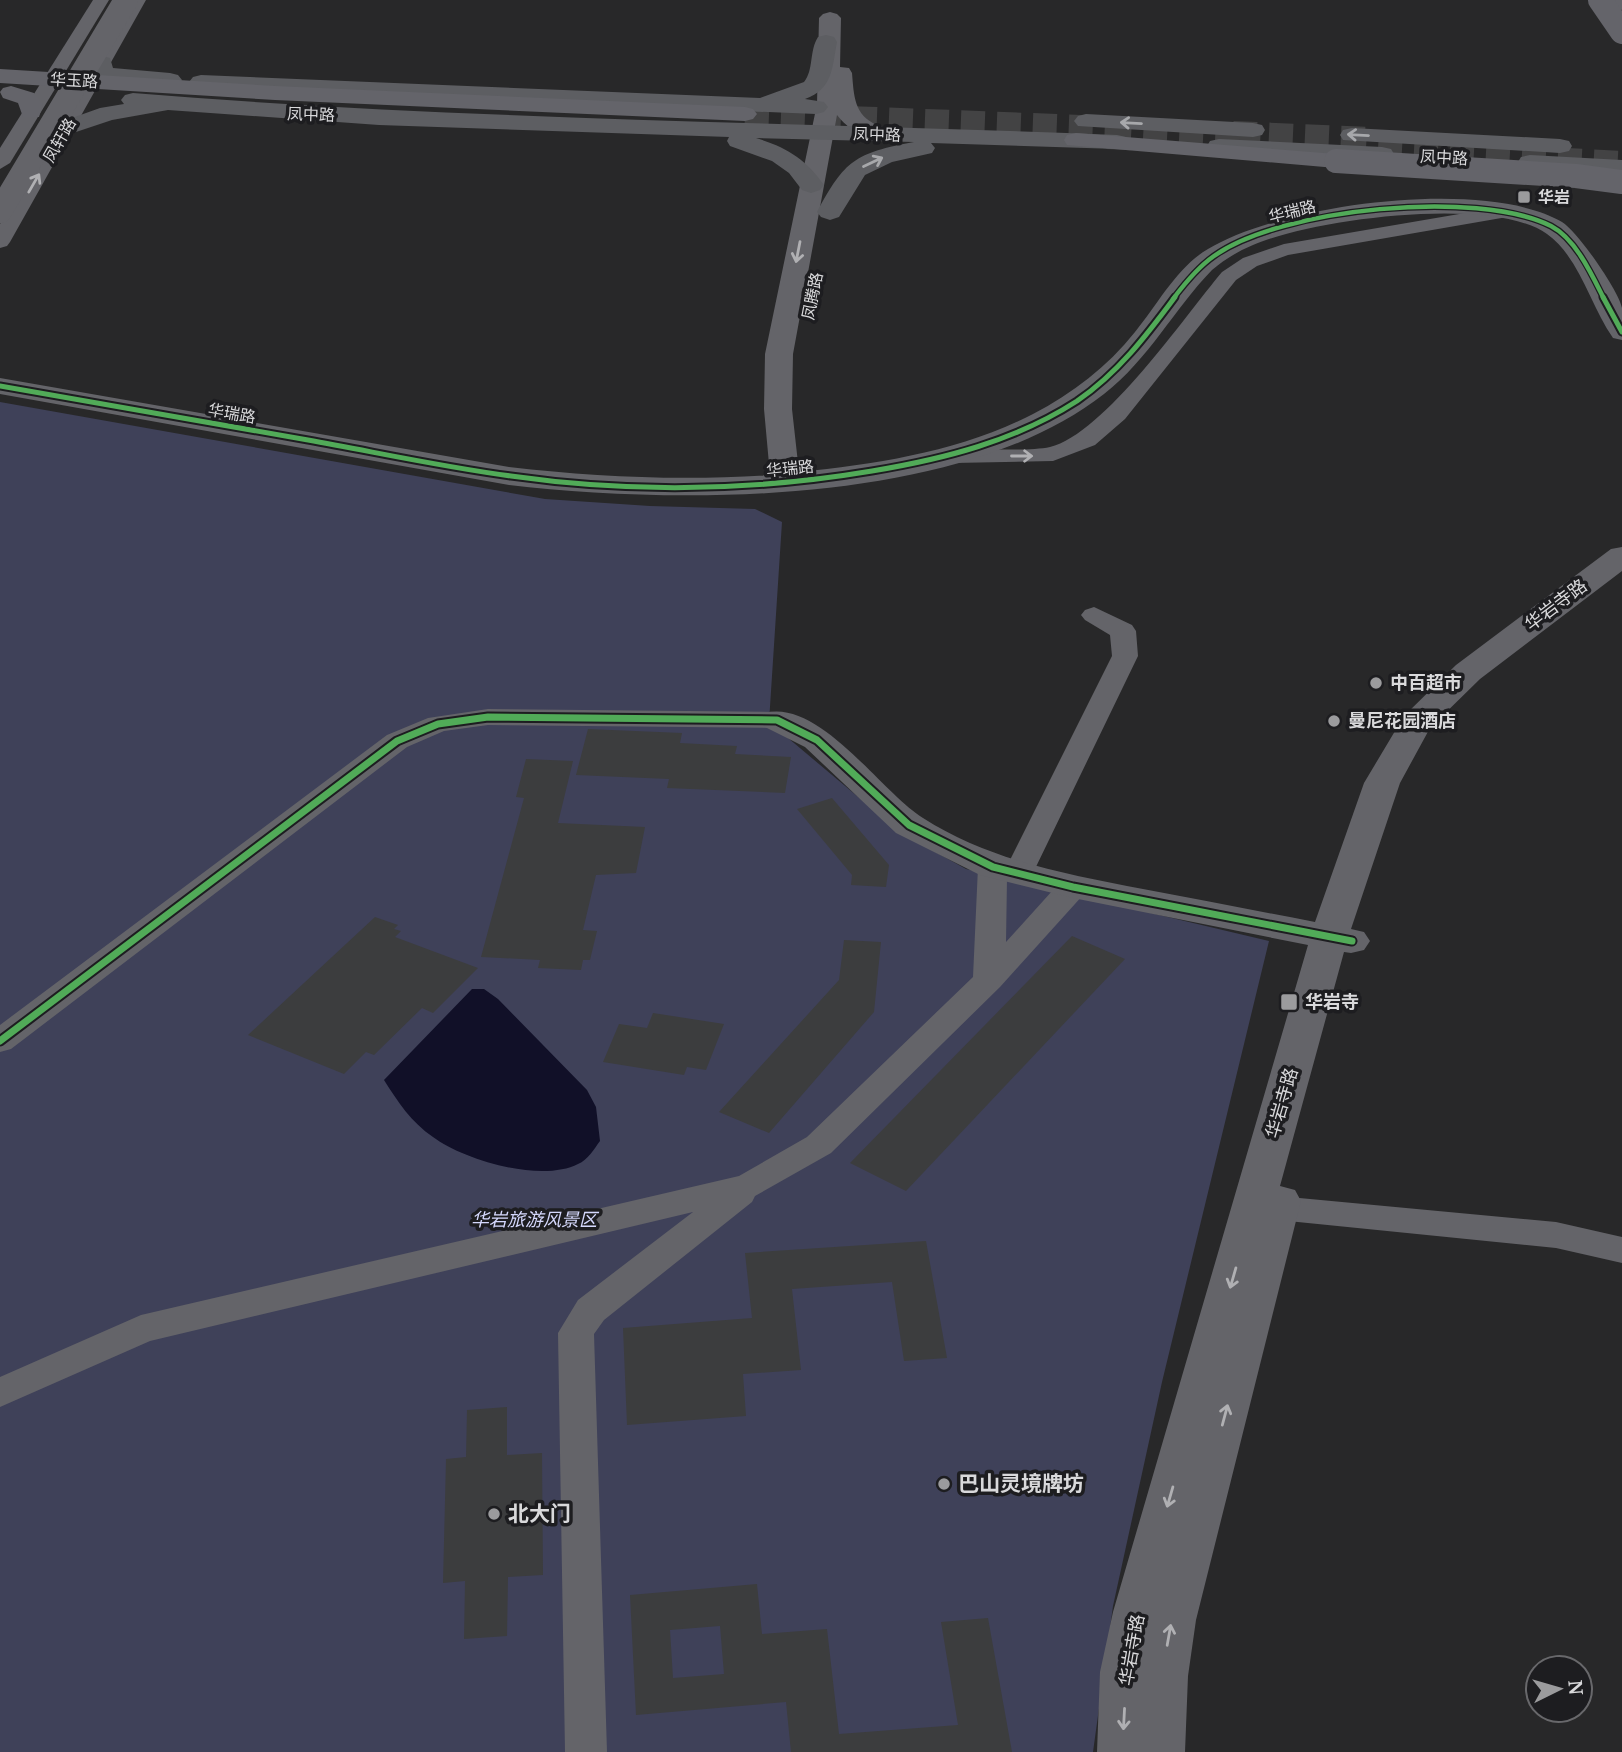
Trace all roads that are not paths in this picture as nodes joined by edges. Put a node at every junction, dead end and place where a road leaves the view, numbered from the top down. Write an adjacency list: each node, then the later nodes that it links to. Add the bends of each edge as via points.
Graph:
1 (101, 0): 14 (street)
2 (113, 0): 33 (street, 凤轩路)
3 (126, 0): 35 (street, 凤轩路, bridge)
4 (138, 0): 11 (street, 凤轩路)
5 (1594, 0): 8 (main road)
6 (1600, 0): 9 (main road, bridge)
7 (829, 9): 10 (street, 凤腾路); 20 (street, via 839,43)
8 (1622, 23)
9 (1622, 32)
10 (826, 42): 19 (main road, via 820,76 813,86); 20 (street, 凤腾路)
11 (93, 80): 12 (main road, via 101,71); 14 (main road, 华玉路); 15 (main road, 华玉路); 22 (street, 凤轩路)
12 (207, 82): 15 (main road, 凤中路); 19 (main road, 凤中路)
13 (4, 84): 14 (main road, 华玉路); 14 (main road, via 31,104)
14 (47, 87): 29 (street)
15 (141, 91): 16 (main road, 凤中路); 19 (main road, 华玉路, via 271,102)
16 (198, 106): 21 (main road, 凤中路); 22 (main road, via 125,109)
17 (885, 110): 20 (main road, 凤中路)
18 (913, 111): 26 (main road, 凤中路, one-way to 18)
19 (742, 113): 20 (main road, 凤中路, via 797,106); 23 (main road, via 776,111 781,119 758,128)
20 (832, 119): 23 (main road, 凤中路); 24 (main road, 凤中路, via 885,135); 32 (street, 凤腾路); 36 (street, 凤腾路)
21 (637, 127): 23 (main road, 凤中路); 32 (main road, via 710,135 757,146 796,165)
22 (67, 128): 37 (street, 凤轩路, one-way to 22)
23 (675, 128)
24 (1017, 139): 25 (main road, 凤中路); 36 (main road, one-way to 24, via 850,175 883,157)
25 (1076, 140): 28 (main road, 凤中路); 31 (main road, bridge)
26 (1622, 150)
27 (1622, 156): 28 (main road)
28 (1461, 158): 30 (main road, 凤中路)
29 (0, 163)
30 (1622, 167)
31 (1622, 182)
32 (811, 185): 43 (street, 凤腾路, one-way to 43, via 777,383)
33 (0, 189)
34 (1514, 208): 38 (street, via 1561,218 1579,233); 39 (street, via 1564,234); 42 (street, 华瑞路, via 1346,214 1242,240 1198,268 1138,347 1070,406 1029,428); 42 (street, one-way to 34, via 1053,454 1087,440 1117,414 1229,276 1250,262 1284,250); 43 (street, 华瑞路, via 1461,199 1356,202 1297,211 1227,232 1178,262 1098,359 1047,397 992,424 937,443)
35 (0, 211)
36 (830, 212): 43 (street, 凤腾路, via 800,355)
37 (0, 242)
38 (1622, 304)
39 (1622, 332)
40 (0, 371): 43 (street, 华瑞路, via 538,464)
41 (0, 386): 43 (street, 华瑞路, via 564,483 665,489)
42 (953, 456): 43 (street, 华瑞路, via 906,466)
43 (796, 475)
44 (1622, 556): 50 (street, 华岩寺路, via 1468,672 1416,723 1382,783)
45 (1622, 577): 50 (street, 华岩寺路, via 1484,679 1434,730 1403,786)
46 (1094, 615): 48 (street, via 1123,631 1125,656)
47 (777, 720): 48 (street, via 817,740 909,825); 52 (street, via 488,717 438,724 397,741)
48 (1006, 870): 49 (street); 51 (street)
49 (1073, 887): 50 (street); 51 (street)
50 (1340, 939): 54 (street, 华岩寺路); 58 (street, 华岩寺路, one-way to 58, via 1138,1612 1126,1672)
51 (989, 980): 53 (street, via 819,1145)
52 (0, 1041)
53 (748, 1186): 56 (street, via 141,1329); 57 (street, via 591,1310 576,1333)
54 (1278, 1208): 55 (street, via 1556,1236); 59 (street, 华岩寺路, one-way to 54, via 1162,1676 1171,1620)
55 (1622, 1250)
56 (0, 1394)
57 (585, 1752)
58 (1123, 1752)
59 (1159, 1752)

